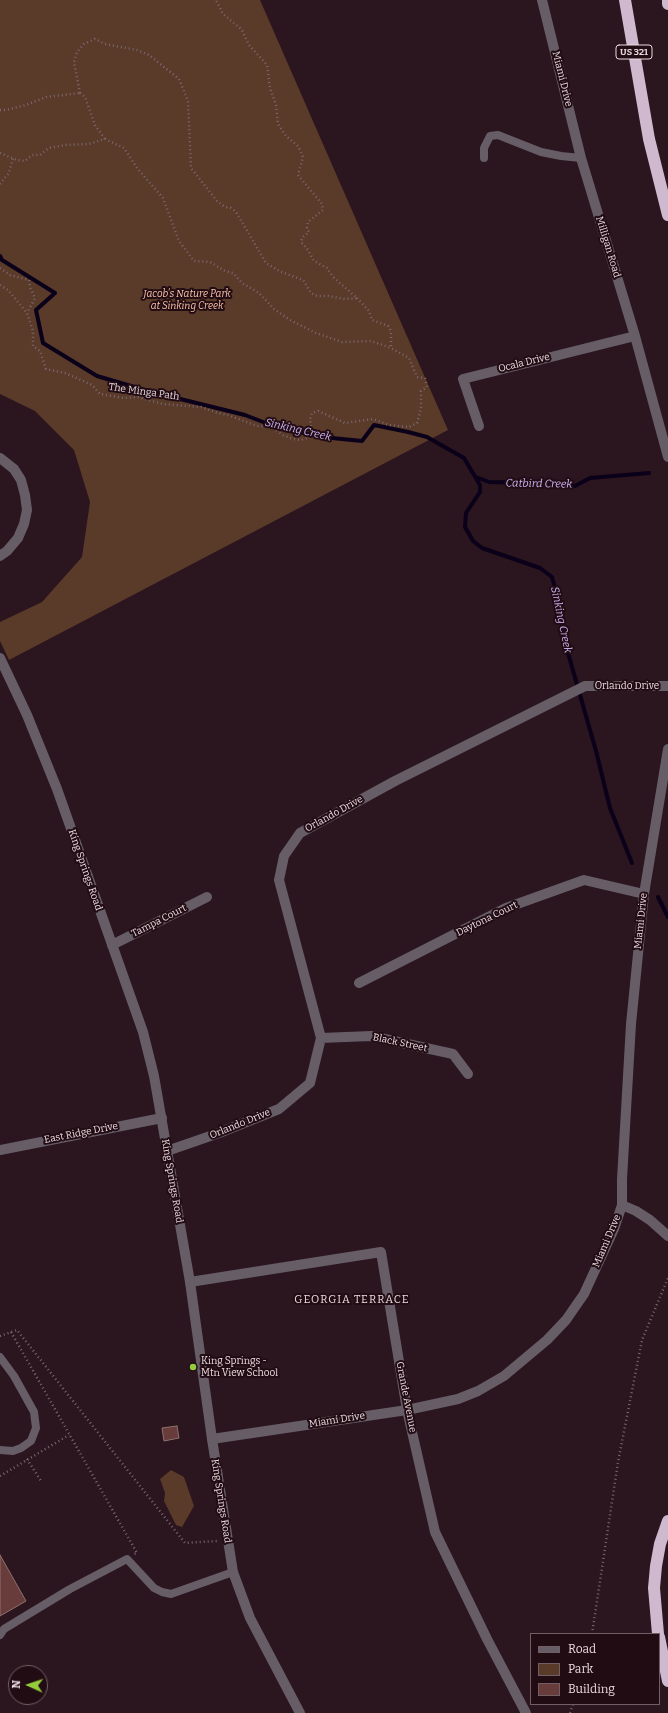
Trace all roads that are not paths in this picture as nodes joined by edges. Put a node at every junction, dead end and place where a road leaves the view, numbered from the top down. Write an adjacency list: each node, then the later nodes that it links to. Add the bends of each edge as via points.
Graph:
1 (542, 0): 6 (street, Miami Drive)
2 (625, 0): 7 (highway, US 321, via 649,138)
3 (668, 0): 4 (highway)
4 (668, 4)
5 (484, 158): 6 (lane, via 484,148 490,136 498,135 541,152)
6 (582, 158): 8 (street, Milligan Road)
7 (668, 215)
8 (634, 336): 9 (street, Ocala Drive, via 463,379); 10 (street)
9 (479, 426)
10 (668, 457)
11 (0, 458): 12 (street, via 14,469 21,480 27,510 18,538)
12 (0, 556)
13 (0, 658): 18 (street, King Springs Road, via 27,715 57,789)
14 (668, 686): 20 (street, Orlando Drive, via 585,686 342,809 300,833 284,856 279,880)
15 (668, 748): 16 (street, Miami Drive)
16 (644, 894): 19 (street, Daytona Court, via 584,880 506,908); 25 (street, Miami Drive, via 632,1024)
17 (207, 897): 18 (street, Tampa Court)
18 (112, 945): 22 (street, King Springs Road, via 144,1032)
19 (360, 983)
20 (321, 1038): 21 (street, Black Street, via 371,1036 454,1054); 24 (street, Orlando Drive, via 310,1083 280,1108)
21 (468, 1074)
22 (162, 1118): 23 (street, East Ridge Drive); 24 (street, King Springs Road)
23 (0, 1150)
24 (168, 1151): 27 (street, King Springs Road)
25 (622, 1204): 26 (street, via 650,1220); 29 (street, Miami Drive, via 614,1229 584,1294 566,1320 547,1340 504,1376 478,1391 458,1399)
26 (668, 1236)
27 (190, 1282): 29 (street, Grande Avenue, via 381,1252); 30 (street, King Springs Road)
28 (0, 1357): 31 (lane, via 34,1412 36,1428 31,1442 13,1451)
29 (407, 1410): 30 (street, Miami Drive); 39 (street, Grande Avenue, via 435,1532 486,1639)
30 (212, 1440): 33 (street, King Springs Road)
31 (0, 1450)
32 (668, 1521): 34 (highway, via 660,1544 654,1588)
33 (233, 1572): 35 (lane, via 171,1594 154,1588 127,1559 70,1589 4,1629); 38 (street, King Springs Road, via 250,1618)
34 (658, 1633)
35 (0, 1635)
36 (660, 1642): 37 (highway)
37 (668, 1681)
38 (300, 1713)
39 (526, 1713)

